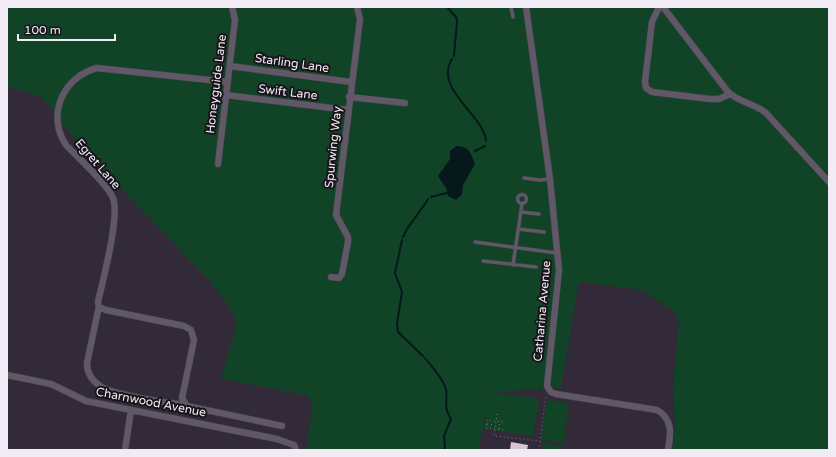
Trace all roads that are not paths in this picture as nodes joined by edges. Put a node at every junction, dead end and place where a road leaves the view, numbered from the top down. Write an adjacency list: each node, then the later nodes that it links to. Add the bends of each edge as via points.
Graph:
1 (232, 7): 8 (street, Honeyguide Lane, via 235,20)
2 (357, 7): 10 (street, Spurwing Way, via 360,19)
3 (511, 7): 7 (lane)
4 (526, 7): 18 (street, Catharina Avenue)
5 (659, 7): 11 (street, via 652,22 646,88 652,92 710,99 719,99)
6 (662, 7): 11 (street)
7 (513, 17)
8 (230, 66): 9 (street, Honeyguide Lane); 10 (street, Starling Lane)
9 (228, 82): 12 (street, Honeyguide Lane); 32 (street, Egret Lane, via 101,67 90,69 78,76 64,92 57,111 61,136 66,145 108,190 115,204)
10 (351, 82): 13 (street, Spurwing Way)
11 (730, 94): 19 (street, via 766,113)
12 (226, 95): 15 (street, Swift Lane); 16 (street, Honeyguide Lane)
13 (349, 97): 14 (street); 15 (street, Spurwing Way)
14 (405, 103)
15 (348, 110): 31 (street, Spurwing Way, via 336,215 348,237 348,242 341,276)
16 (218, 164)
17 (524, 178): 18 (lane)
18 (550, 179): 27 (street, Catharina Avenue)
19 (829, 182)
20 (522, 204): 21 (lane)
21 (521, 212): 22 (lane); 23 (lane)
22 (538, 214)
23 (518, 229): 24 (lane); 26 (lane)
24 (544, 232)
25 (475, 242): 26 (lane)
26 (516, 248): 27 (lane); 29 (lane)
27 (557, 253): 39 (street, Catharina Avenue, via 559,270 546,383 549,391 658,410 670,426)
28 (483, 261): 29 (lane)
29 (513, 265): 30 (lane)
30 (536, 267)
31 (331, 277)
32 (99, 306): 34 (street, via 103,309 184,326 191,330 194,338 182,398); 34 (street, Egret Lane, via 87,363 88,373 95,383 111,391)
33 (7, 375): 35 (street, Charnwood Avenue, via 50,384 81,399)
34 (185, 405): 36 (street, Egret Lane)
35 (131, 410): 37 (street, Charnwood Avenue, via 277,439); 38 (street)
36 (282, 426)
37 (295, 448)
38 (125, 450)
39 (668, 450)

